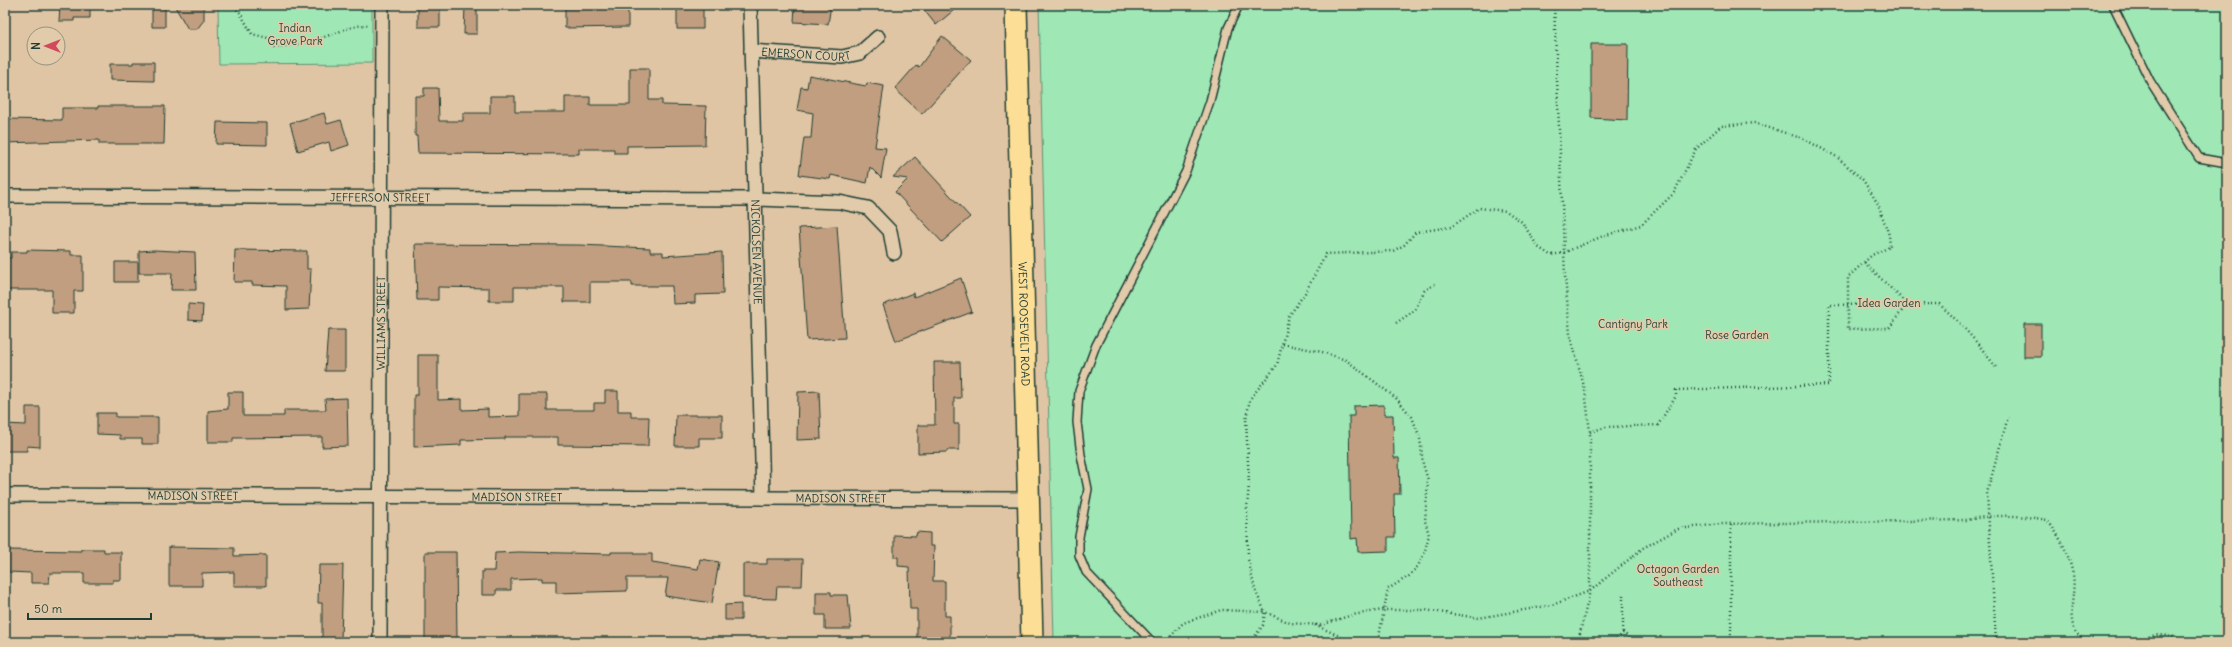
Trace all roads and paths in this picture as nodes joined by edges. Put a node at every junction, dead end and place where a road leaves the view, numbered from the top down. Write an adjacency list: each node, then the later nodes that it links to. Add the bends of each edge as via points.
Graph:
1 (230, 5): 8 (path, via 239,11 252,34 268,38 274,47 320,38 354,25)
2 (382, 5): 8 (street, WILLIAMS STREET)
3 (750, 5): 10 (street, NICKOLSEN AVENUE)
4 (1016, 5): 29 (main road, WEST ROOSEVELT ROAD)
5 (1239, 5): 40 (lane, via 1228,28 1210,101 1186,171 1096,345 1079,391 1077,422 1088,489 1079,537 1079,555 1086,572)
6 (1554, 5): 16 (path)
7 (2113, 5): 11 (lane, via 2150,81 2199,158)
8 (382, 24): 13 (street, WILLIAMS STREET)
9 (878, 37): 10 (street, EMERSON COURT, via 860,53 842,57)
10 (751, 51): 14 (street, NICKOLSEN AVENUE)
11 (2227, 163)
12 (5, 196): 13 (street, JEFFERSON STREET)
13 (382, 197): 14 (street, JEFFERSON STREET); 27 (street, WILLIAMS STREET)
14 (755, 199): 15 (street, JEFFERSON STREET, via 839,202 868,208 890,231); 28 (street, NICKOLSEN AVENUE)
15 (894, 253)
16 (1563, 253): 17 (path, via 1640,225 1674,193 1696,149 1722,126 1754,123 1804,139 1837,157 1863,180 1878,204 1889,235 1890,247 1872,255); 22 (path, via 1550,255 1538,247 1522,222 1506,211 1479,208 1451,227 1416,232 1404,245 1393,251 1326,254 1289,316); 25 (path, via 1570,334 1585,390)
17 (1864, 262): 19 (path, via 1848,277); 20 (path)
18 (1435, 284): 21 (path, via 1424,291 1415,310)
19 (1847, 304): 20 (path); 20 (path, via 1848,329 1889,328); 25 (path, via 1829,305 1829,386 1676,390 1676,396 1658,425 1606,428)
20 (1906, 304): 23 (path, via 1939,304 1974,339)
21 (1396, 323)
22 (1283, 344): 34 (path, via 1346,360 1396,398 1412,417 1428,480 1425,521 1429,535 1418,566 1409,576 1388,589); 35 (path, via 1277,365 1250,398 1246,419 1249,484 1248,559 1255,590)
23 (1997, 369)
24 (2008, 417): 30 (path, via 1987,493)
25 (1590, 432): 32 (path)
26 (5, 495): 27 (street, MADISON STREET)
27 (380, 497): 28 (street, MADISON STREET); 38 (street, WILLIAMS STREET)
28 (763, 498): 29 (street, MADISON STREET)
29 (1028, 499): 39 (main road, WEST ROOSEVELT ROAD)
30 (1988, 516): 31 (path, via 1967,520); 49 (path); 50 (path, via 2028,516 2047,520 2060,537 2071,566 2075,631)
31 (1731, 524): 32 (path, via 1678,529 1643,548); 48 (path)
32 (1590, 591): 34 (path, via 1552,604 1479,618 1426,610); 45 (path)
33 (1623, 594): 37 (path)
34 (1383, 610): 36 (path, via 1352,614 1332,622); 44 (path)
35 (1265, 612): 36 (path, via 1290,623); 41 (path, via 1221,610 1200,616 1183,623); 42 (path, via 1263,625)
36 (1313, 625): 43 (path)
37 (1623, 634): 46 (path); 47 (path)
38 (380, 642)
39 (1032, 642)
40 (1152, 642)
41 (1165, 642)
42 (1251, 642)
43 (1353, 642)
44 (1378, 642)
45 (1578, 642)
46 (1614, 642)
47 (1632, 642)
48 (1731, 642)
49 (1996, 642)
50 (2086, 642)
51 (2138, 642): 52 (path, via 2156,634)
52 (2188, 642)

